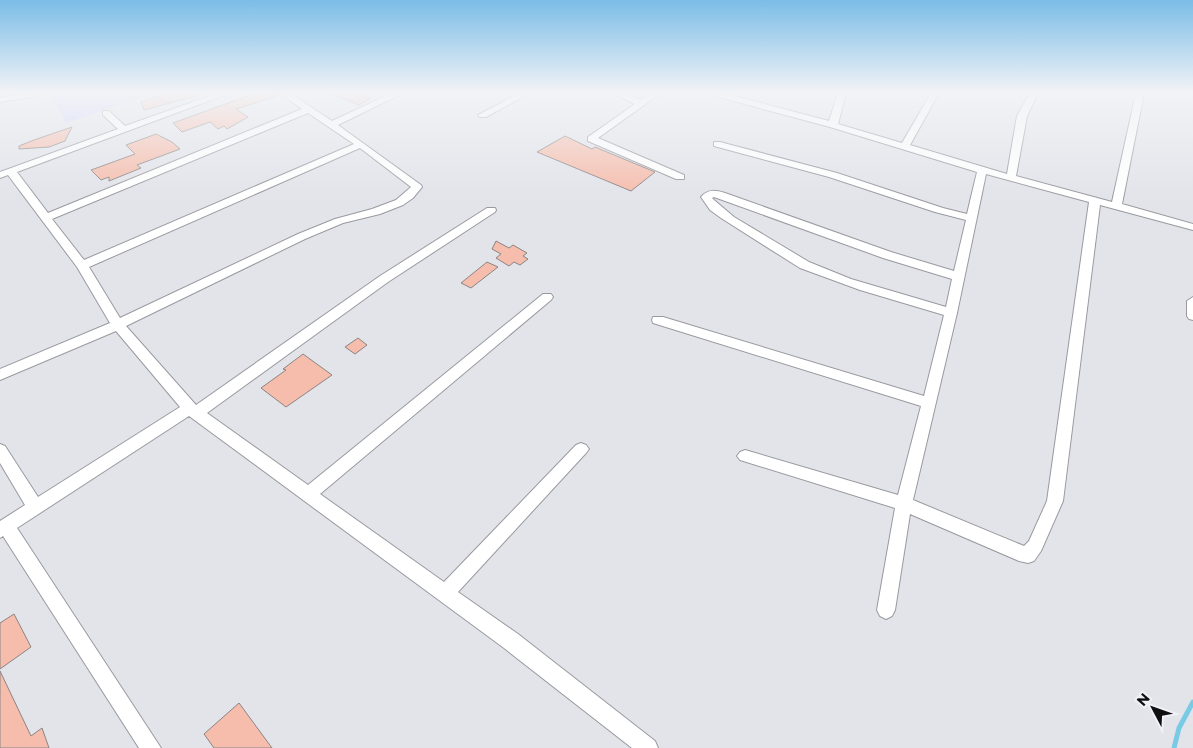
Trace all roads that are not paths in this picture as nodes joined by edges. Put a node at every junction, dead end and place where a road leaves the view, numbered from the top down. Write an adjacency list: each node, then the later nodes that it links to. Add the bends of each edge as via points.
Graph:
1 (122, 128): 10 (street)
2 (130, 128): 10 (street)
3 (263, 128): 21 (street)
4 (338, 128): 11 (street)
5 (606, 128): 16 (street, via 591,139)
6 (842, 128): 13 (street)
7 (915, 128): 13 (street)
8 (1020, 128): 17 (street)
9 (1133, 128): 19 (street)
10 (124, 130): 15 (street)
11 (361, 144): 24 (street); 31 (street, via 417,187 415,191 378,212 328,224)
12 (717, 144): 22 (street, via 833,175)
13 (904, 147): 14 (street)
14 (982, 170): 17 (street); 22 (street)
15 (6, 174): 21 (street)
16 (680, 177)
17 (1011, 178): 18 (street)
18 (1095, 201): 19 (street); 39 (street, via 1055,501 1035,546 1028,555 1019,553)
19 (1116, 206): 23 (street)
20 (491, 210): 34 (street)
21 (47, 217): 24 (street)
22 (971, 218): 25 (street)
23 (1193, 227)
24 (82, 265): 31 (street)
25 (959, 276): 28 (street); 28 (street, via 887,255 721,195 712,193 706,197 710,204 734,222 811,269)
26 (547, 297): 38 (street)
27 (1193, 301): 29 (street)
28 (951, 313): 33 (street)
29 (1193, 316)
30 (658, 320): 33 (street)
31 (118, 324): 32 (street); 34 (street)
32 (0, 374)
33 (929, 403): 39 (street)
34 (193, 410): 38 (street); 40 (street)
35 (582, 449): 42 (street)
36 (0, 450): 40 (street)
37 (745, 456): 39 (street)
38 (309, 494): 42 (street)
39 (904, 504): 43 (street)
40 (35, 507): 41 (street)
41 (3, 528): 44 (street)
42 (445, 593): 45 (street)
43 (886, 610)
44 (151, 748)
45 (648, 748)

